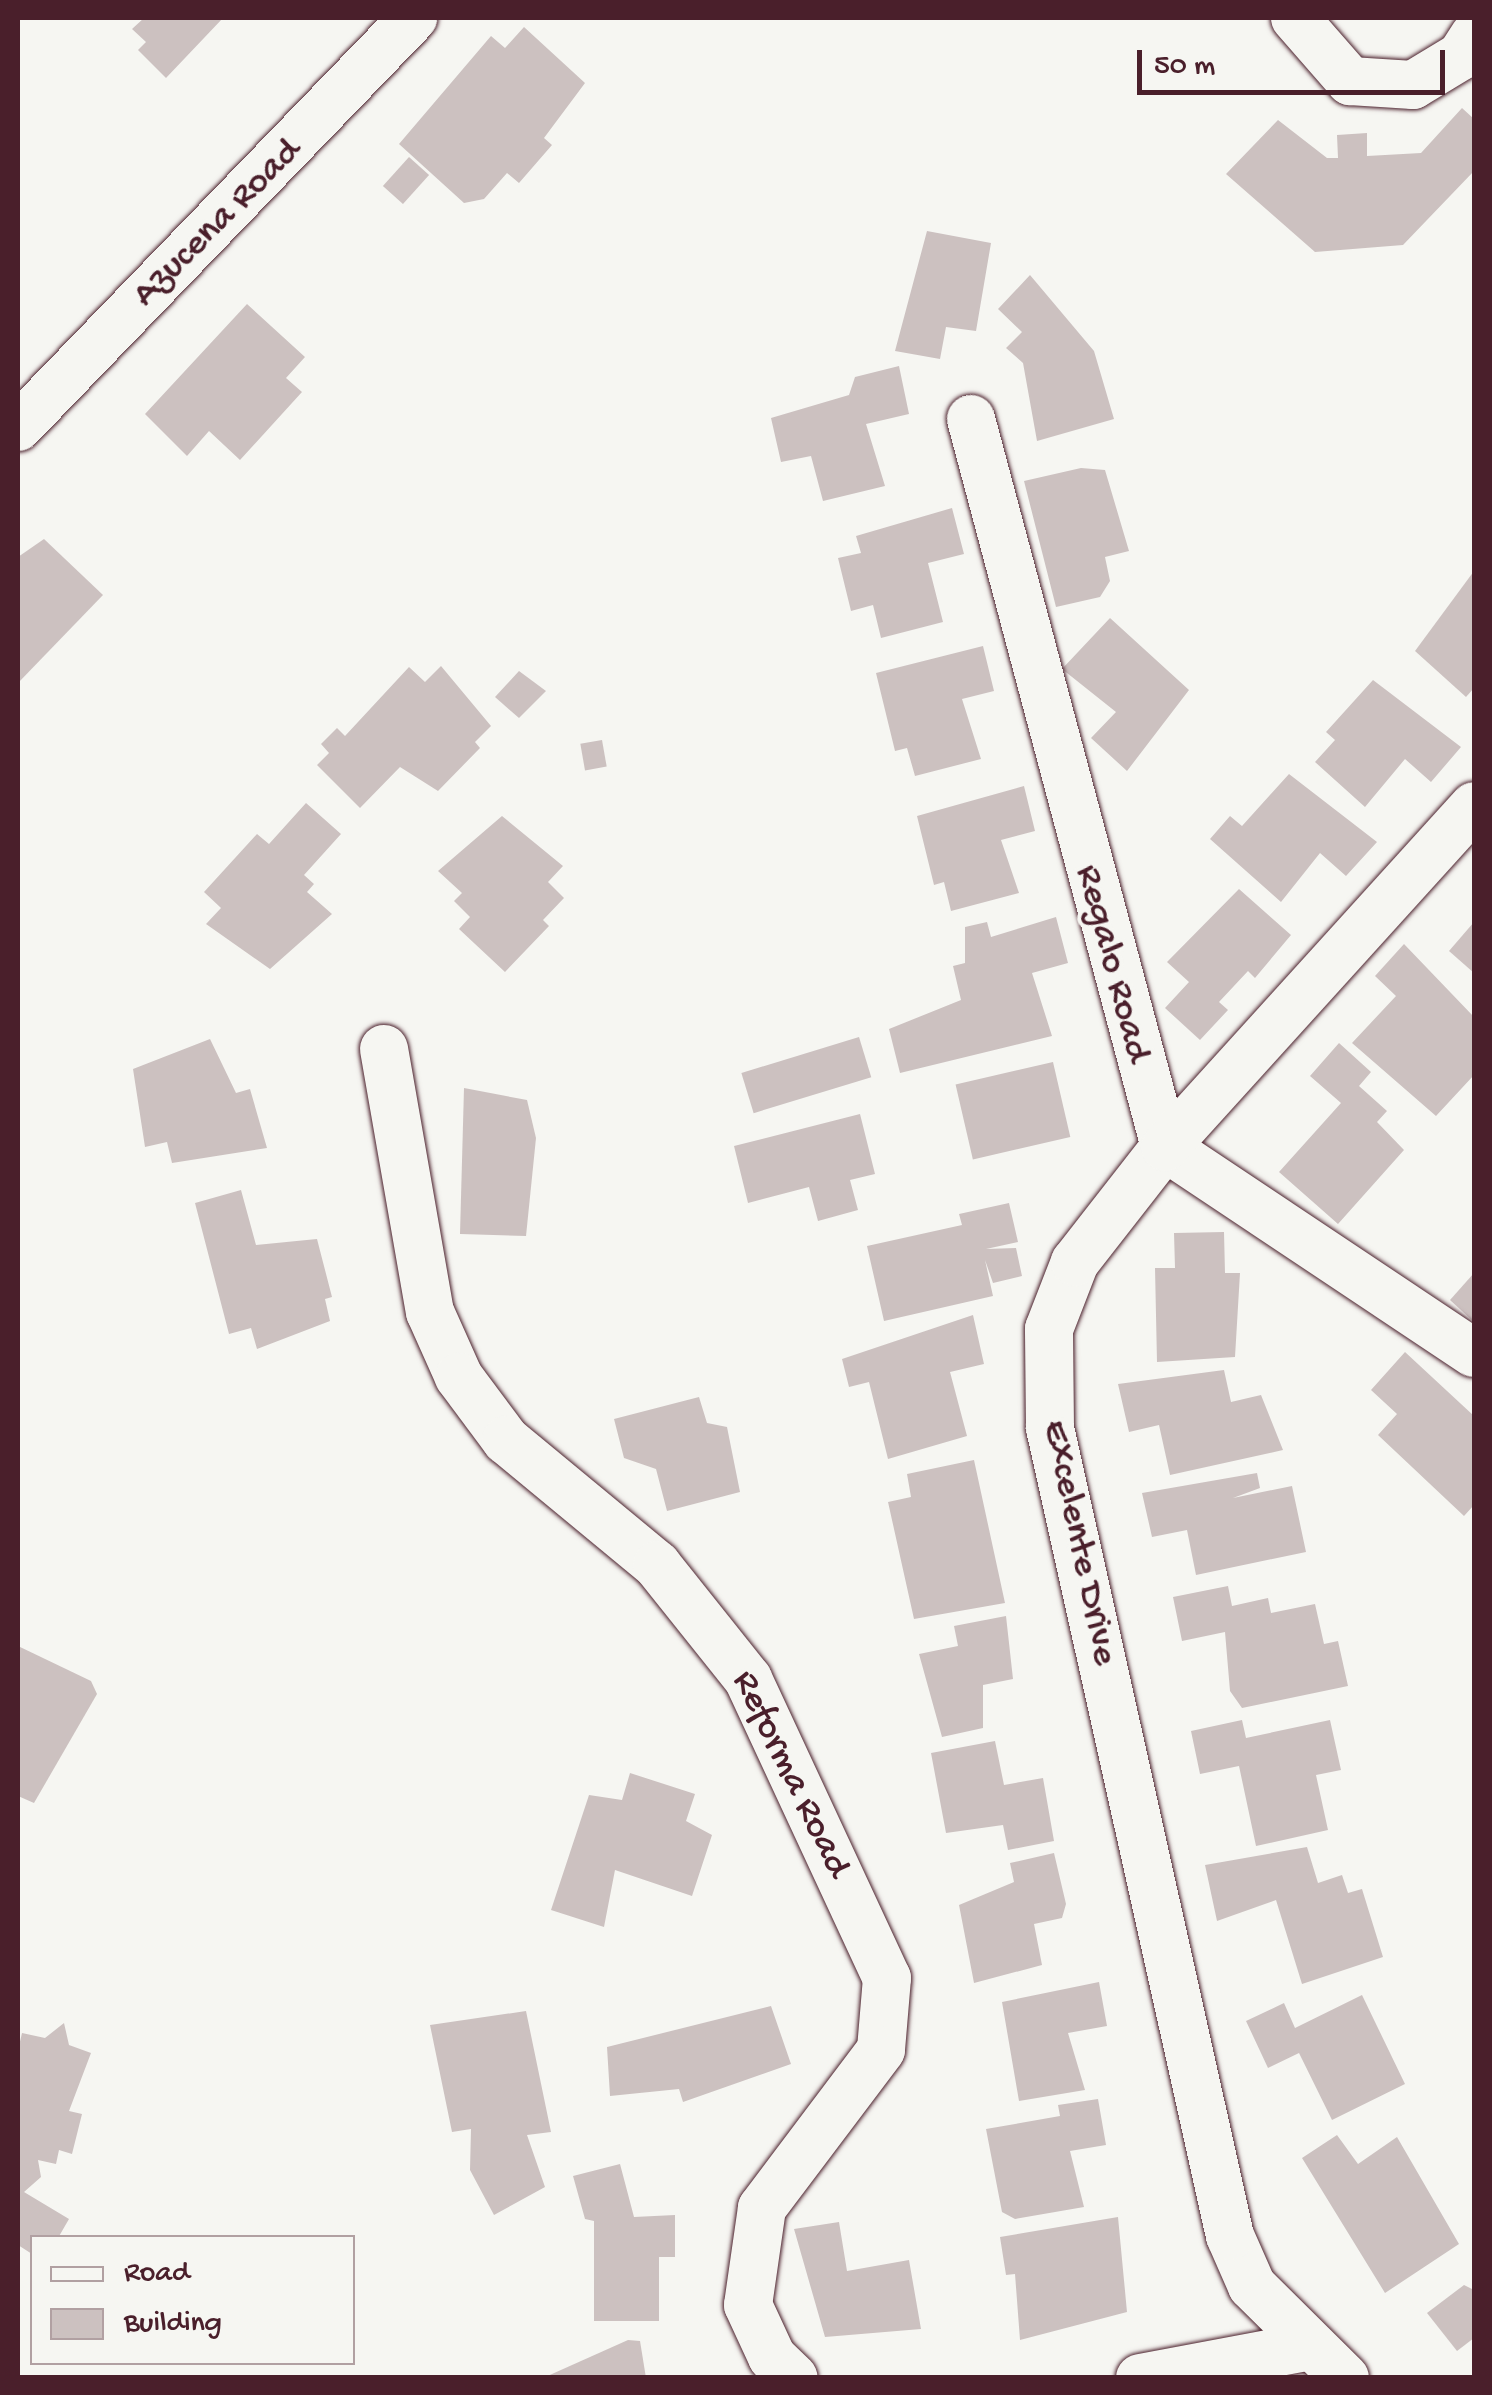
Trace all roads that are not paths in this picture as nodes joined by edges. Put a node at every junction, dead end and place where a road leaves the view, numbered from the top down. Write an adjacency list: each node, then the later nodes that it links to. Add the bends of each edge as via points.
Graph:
1 (413, 18): 5 (street, Azucena Road)
2 (1295, 18): 3 (street, via 1350,81 1413,85 1461,56)
3 (1474, 36)
4 (971, 419): 8 (street, Regalo Road)
5 (18, 427)
6 (1474, 806): 8 (street, Excelente Drive)
7 (384, 1049): 11 (street, Reforma Road, via 430,1312 459,1376 506,1440 657,1565 748,1678 887,1978 881,2050 762,2208 748,2306 772,2357)
8 (1165, 1147): 9 (street); 10 (street, Excelente Drive, via 1075,1262 1048,1329 1050,1428 1230,2236 1252,2286)
9 (1474, 1353)
10 (1305, 2347): 12 (street); 13 (street, Excelente Drive)
11 (794, 2378)
12 (1140, 2378)
13 (1345, 2378)

